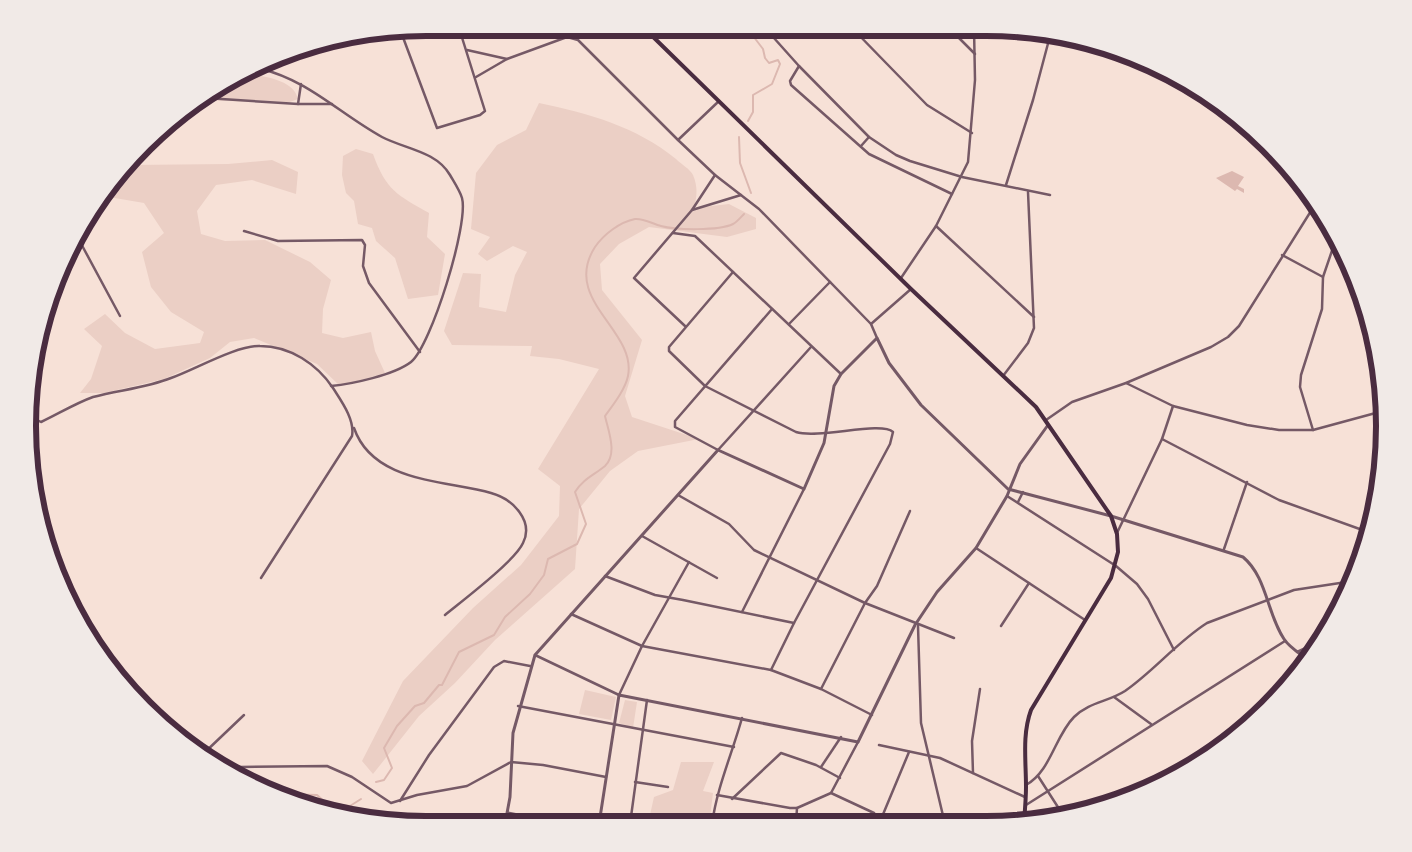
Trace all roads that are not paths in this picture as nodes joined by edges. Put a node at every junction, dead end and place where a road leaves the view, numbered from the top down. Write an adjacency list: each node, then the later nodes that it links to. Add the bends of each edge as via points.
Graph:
1 (462, 36): 10 (street)
2 (652, 36): 18 (main road)
3 (772, 36): 13 (street)
4 (860, 36): 21 (street, via 928,105)
5 (957, 36): 11 (street)
6 (403, 37): 15 (street, via 434,125 438,128 484,112 485,105)
7 (567, 37): 12 (street); 23 (street, via 578,40)
8 (975, 37): 11 (street)
9 (1048, 42): 27 (street)
10 (466, 50): 12 (street); 15 (street)
11 (975, 54): 21 (street)
12 (507, 59): 15 (street)
13 (799, 66): 22 (street); 24 (street, via 791,85)
14 (267, 70): 16 (street)
15 (475, 77)
16 (301, 84): 19 (street); 20 (street)
17 (214, 99): 19 (street)
18 (720, 100): 23 (street); 42 (main road)
19 (298, 104): 20 (street)
20 (334, 104): 53 (street, via 383,137 435,158 449,174 462,199 463,210 452,269)
21 (972, 133): 26 (street, via 968,162)
22 (869, 137): 24 (street); 26 (street, via 910,161)
23 (678, 140): 25 (street)
24 (861, 146): 29 (street, via 884,162)
25 (715, 175): 30 (street); 32 (street)
26 (962, 177): 27 (street); 29 (street)
27 (1006, 185): 28 (street)
28 (1028, 192): 31 (street); 47 (street)
29 (952, 194): 34 (street)
30 (741, 195): 32 (street); 43 (street)
31 (1050, 195)
32 (692, 210): 36 (street)
33 (1311, 211): 39 (street)
34 (936, 226): 42 (street); 47 (street)
35 (244, 231): 53 (street, via 278,241 360,240 365,245 363,266 370,283)
36 (673, 233): 40 (street, via 695,236); 50 (street, via 634,278)
37 (81, 244): 46 (street)
38 (1333, 248): 41 (street)
39 (1282, 255): 41 (street); 56 (street, via 1228,337)
40 (733, 272): 45 (street); 50 (street)
41 (1323, 277): 65 (street, via 1322,309 1300,375 1300,387)
42 (900, 278): 44 (main road)
43 (830, 282): 48 (street); 49 (street)
44 (911, 289): 49 (street); 55 (main road)
45 (772, 309): 48 (street); 58 (street)
46 (120, 316)
47 (1034, 318): 55 (street, via 1028,343)
48 (789, 324): 52 (street)
49 (871, 324): 51 (street)
50 (685, 326): 58 (street, via 669,351)
51 (878, 338): 54 (street); 71 (street, via 889,363 921,404)
52 (811, 346): 54 (street); 60 (street)
53 (420, 352): 57 (street, via 401,368)
54 (842, 374): 66 (street, via 833,391)
55 (1003, 377): 63 (main road, via 1036,407)
56 (1126, 383): 59 (street); 63 (street, via 1072,402)
57 (331, 386): 62 (street, via 319,370 301,357 276,347 258,346 240,350 170,379 92,398 41,422); 64 (street)
58 (705, 386): 60 (street); 68 (street, via 674,421 675,427)
59 (1173, 406): 65 (street, via 1247,425 1288,431); 67 (street)
60 (754, 412): 66 (street, via 796,432); 68 (street)
61 (1375, 413): 65 (street)
62 (36, 420)
63 (1048, 423): 71 (street, via 1028,450); 77 (main road)
64 (354, 427): 88 (street, via 352,436); 98 (street, via 365,450 387,466 421,479 492,493 520,511 526,525 523,545)
65 (1313, 430)
66 (826, 434): 70 (street); 90 (street, via 880,428 892,430 893,436)
67 (1162, 439): 69 (street); 78 (street)
68 (718, 450): 70 (street); 73 (street)
69 (1247, 482): 79 (street, via 1279,500); 83 (street)
70 (804, 489): 84 (street)
71 (1008, 489): 72 (street); 74 (street)
72 (1023, 492): 75 (street); 77 (street)
73 (678, 495): 81 (street); 84 (street, via 729,524 750,547)
74 (1007, 496): 75 (street); 82 (street)
75 (1018, 502): 86 (street)
76 (910, 511): 95 (street, via 877,586)
77 (1111, 516): 78 (street); 80 (main road)
78 (1123, 521): 80 (street); 83 (street)
79 (1361, 530)
80 (1117, 534): 86 (main road)
81 (641, 536): 85 (street); 87 (street)
82 (976, 548): 91 (street); 101 (street, via 938,592)
83 (1224, 550): 94 (street, via 1247,561)
84 (770, 558): 90 (street); 96 (street)
85 (689, 562): 89 (street); 93 (street)
86 (1116, 566): 99 (main road); 107 (street, via 1142,590)
87 (605, 576): 93 (street); 97 (street)
88 (261, 578)
89 (717, 578)
90 (818, 581): 95 (street); 100 (street)
91 (1029, 583): 99 (street); 102 (street)
92 (1343, 583): 94 (street, via 1294,590)
93 (668, 599): 96 (street); 105 (street)
94 (1269, 600): 104 (street); 107 (street, via 1207,623)
95 (865, 604): 101 (street); 113 (street)
96 (742, 612): 100 (street)
97 (571, 614): 105 (street); 109 (street)
98 (445, 615)
99 (1085, 620): 140 (main road, via 1031,710 1024,739)
100 (794, 623): 112 (street)
101 (917, 625): 103 (street); 120 (street); 131 (street, via 921,723)
102 (1001, 626)
103 (954, 638)
104 (1285, 641): 108 (street); 123 (street)
105 (642, 646): 112 (street); 115 (street)
106 (1307, 648): 108 (street)
107 (1174, 650): 116 (street)
108 (1297, 652): 110 (street)
109 (535, 655): 111 (street); 115 (street)
110 (1301, 655)
111 (530, 666): 118 (street); 147 (street, via 504,661 494,667)
112 (771, 670): 113 (street)
113 (821, 689): 120 (street)
114 (980, 689): 135 (street, via 972,741)
115 (619, 695): 117 (street); 122 (street)
116 (1114, 697): 123 (street); 136 (street, via 1090,705 1071,720)
117 (647, 700): 121 (street); 124 (street)
118 (518, 706): 122 (street); 132 (street, via 512,733)
119 (244, 715): 129 (street)
120 (872, 715): 126 (street)
121 (742, 718): 125 (street); 128 (street)
122 (614, 724): 124 (street); 137 (street)
123 (1151, 724): 142 (street)
124 (643, 730): 128 (street); 139 (street)
125 (841, 737): 126 (street); 134 (street)
126 (858, 742): 138 (street)
127 (880, 745): 130 (street)
128 (734, 747): 144 (street)
129 (209, 750)
130 (909, 751): 131 (street); 159 (street)
131 (928, 755): 135 (street); 160 (street)
132 (511, 762): 137 (street); 147 (street, via 467,786); 152 (street)
133 (233, 765): 147 (street, via 326,766 352,777 391,803)
134 (821, 767): 138 (street); 146 (street, via 781,754)
135 (973, 773): 145 (street)
136 (1038, 776): 140 (street); 142 (street)
137 (606, 777): 154 (street)
138 (840, 778): 143 (street)
139 (635, 782): 141 (street); 155 (street)
140 (1026, 785): 145 (main road)
141 (668, 788)
142 (1047, 790): 148 (street); 150 (street)
143 (831, 793): 149 (street); 158 (street)
144 (717, 796): 146 (street); 156 (street)
145 (1026, 798): 148 (main road)
146 (732, 799): 149 (street)
147 (400, 800)
148 (1025, 806): 151 (main road)
149 (797, 808): 157 (street)
150 (1059, 809)
151 (1025, 813)
152 (508, 814): 153 (street)
153 (519, 816)
154 (600, 816)
155 (631, 816)
156 (713, 816)
157 (796, 816)
158 (876, 816)
159 (882, 816)
160 (943, 816)

